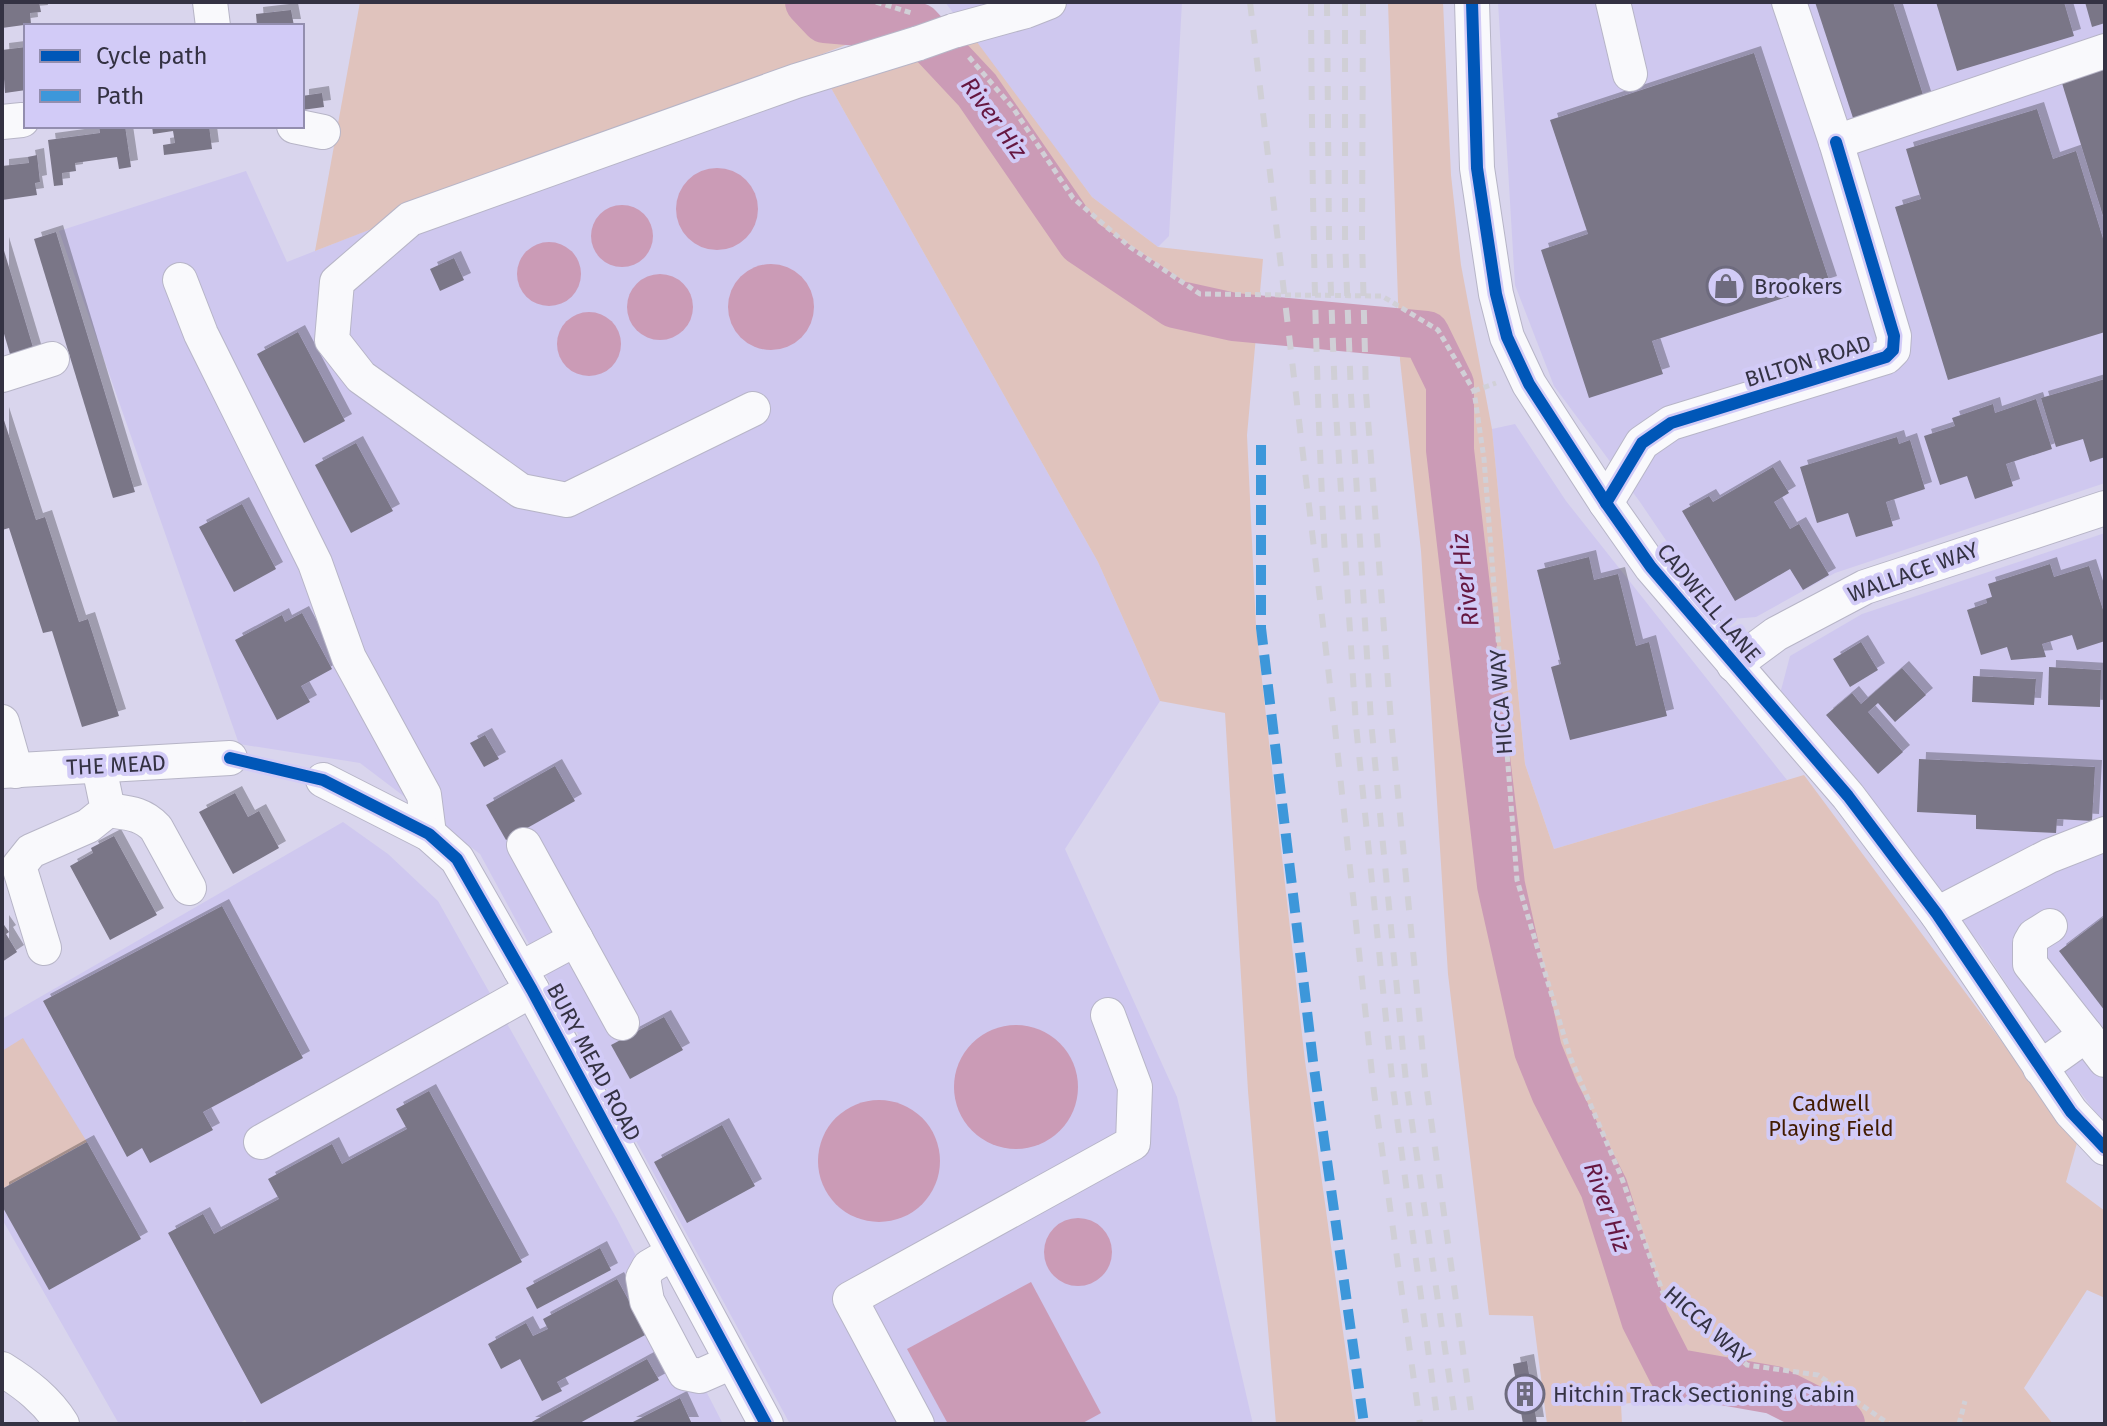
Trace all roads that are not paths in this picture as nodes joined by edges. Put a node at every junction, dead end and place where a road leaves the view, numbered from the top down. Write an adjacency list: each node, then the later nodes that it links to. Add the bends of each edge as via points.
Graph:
1 (210, 2): 6 (street)
2 (1049, 2): 13 (street, bridge, via 958,41 920,30 796,81 410,219 337,282 332,340 361,377 521,491 567,500)
3 (1472, 2): 14 (street, CADWELL LANE, via 1477,168 1507,337 1529,384)
4 (1613, 2): 8 (street)
5 (1789, 2): 9 (street)
6 (213, 24)
7 (2105, 51): 9 (street)
8 (1630, 74)
9 (1836, 142): 14 (street, BILTON ROAD, via 1894,336 1893,350 1886,357 1671,423 1642,443)
10 (180, 280): 23 (street, via 201,334 315,563 349,658 424,795)
11 (52, 359): 12 (street)
12 (2, 375)
13 (753, 409)
14 (1606, 503): 16 (street, CADWELL LANE, via 1651,567)
15 (2105, 508): 16 (street, WALLACE WAY, via 1865,587 1776,634)
16 (1734, 665): 27 (street, CADWELL LANE, via 1848,796)
17 (2, 722): 20 (street)
18 (230, 758): 19 (street, THE MEAD)
19 (99, 767): 20 (street, THE MEAD); 22 (street)
20 (9, 771)
21 (323, 780): 23 (street, BURY MEAD ROAD)
22 (108, 810): 26 (street, via 149,820); 30 (street, via 88,826 31,851 19,866)
23 (429, 834): 31 (street, BURY MEAD ROAD, via 457,859)
24 (2105, 834): 27 (street, via 2049,856)
25 (524, 845): 29 (street)
26 (189, 888)
27 (1937, 914): 35 (street, CADWELL LANE)
28 (2050, 926): 34 (street, via 2030,943 2030,964)
29 (576, 939): 31 (street); 33 (street)
30 (44, 948)
31 (526, 980): 36 (street); 38 (street, BURY MEAD ROAD)
32 (1108, 1015): 43 (street, via 1135,1087 1133,1143 850,1299)
33 (622, 1023)
34 (2095, 1047): 35 (street)
35 (2040, 1068): 37 (street, CADWELL LANE)
36 (261, 1142)
37 (2105, 1148)
38 (673, 1253): 39 (street, BURY MEAD ROAD); 39 (street, via 649,1267 643,1278 647,1301 685,1373 700,1376)
39 (732, 1362): 42 (street, BURY MEAD ROAD)
40 (2, 1369): 41 (street, via 37,1394)
41 (62, 1424)
42 (766, 1424)
43 (917, 1424)

